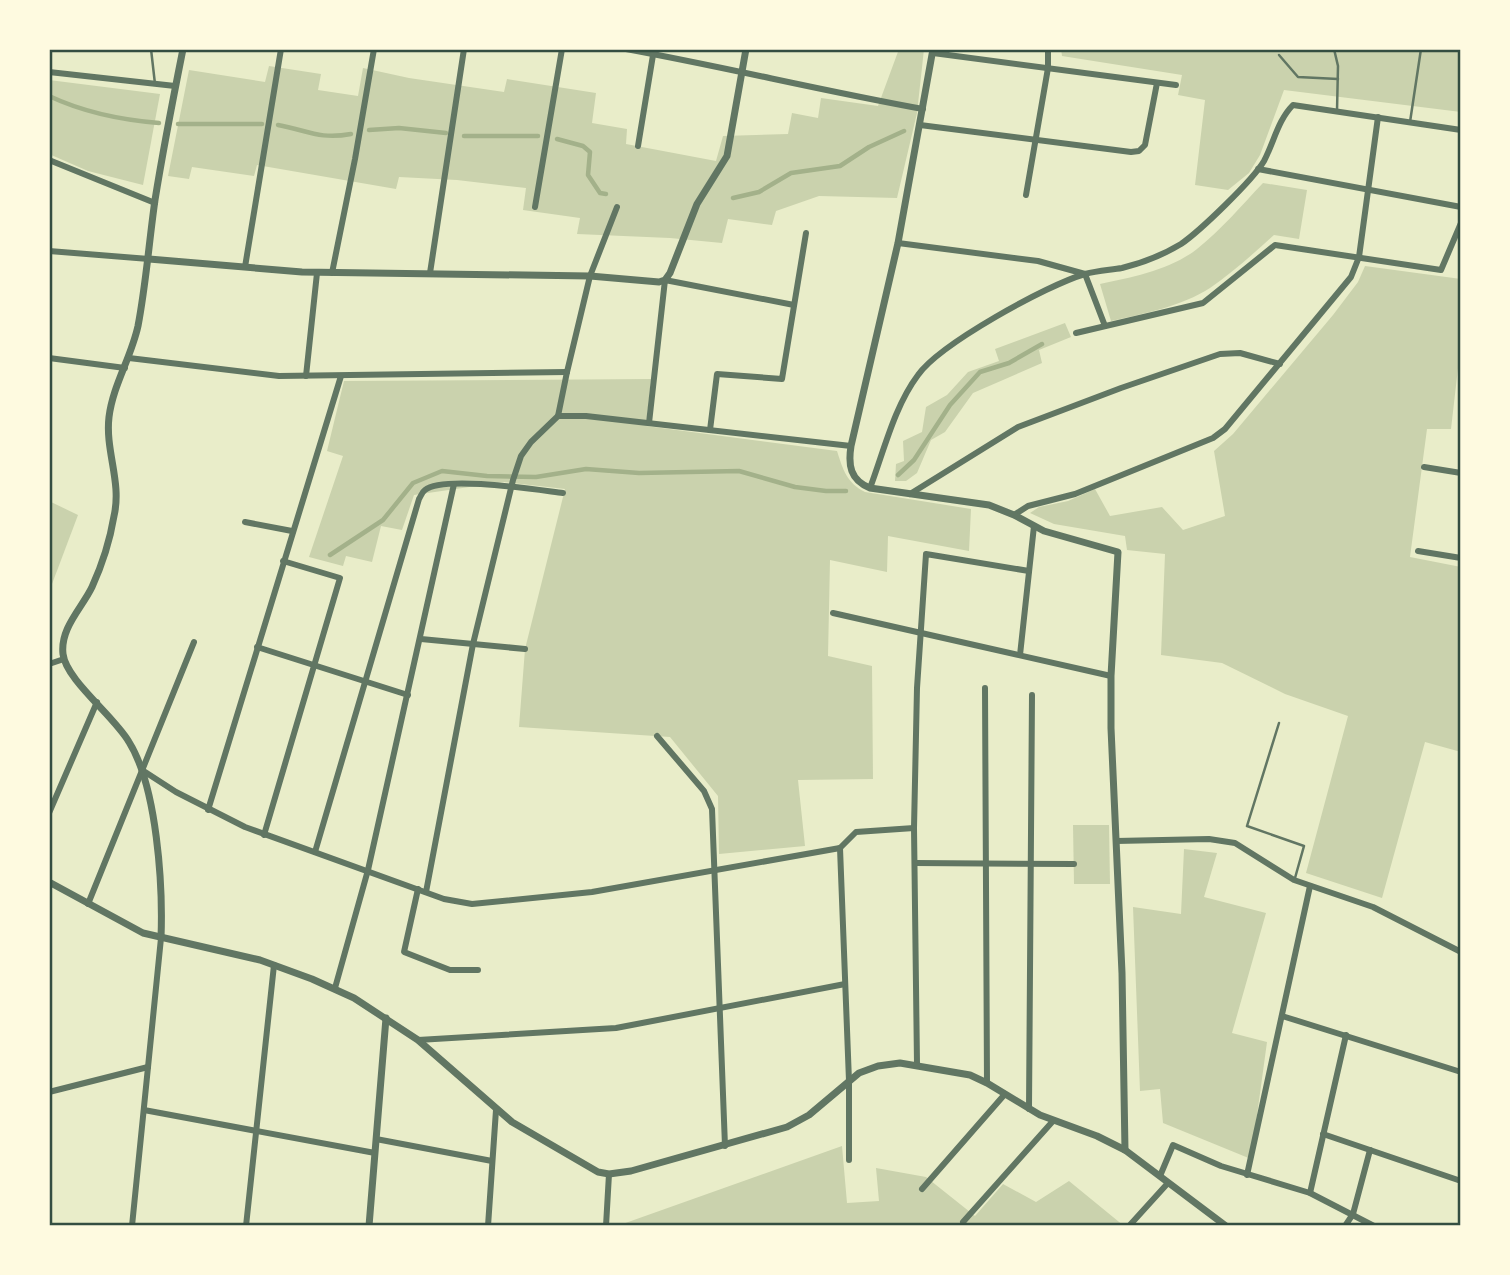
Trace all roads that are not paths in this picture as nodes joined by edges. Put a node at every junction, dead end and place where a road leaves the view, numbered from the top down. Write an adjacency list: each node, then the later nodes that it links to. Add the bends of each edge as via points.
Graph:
1 (151, 49): 20 (lane)
2 (183, 49): 22 (street)
3 (281, 49): 45 (street)
4 (374, 49): 47 (street)
5 (464, 49): 48 (street)
6 (562, 49): 36 (street)
7 (625, 49): 13 (street)
8 (746, 49): 16 (street)
9 (1048, 49): 15 (street)
10 (1334, 49): 18 (lane)
11 (1421, 49): 26 (lane)
12 (933, 51): 15 (street); 23 (street)
13 (654, 52): 16 (street); 30 (street)
14 (1279, 55): 18 (lane, via 1298,77)
15 (1048, 68): 19 (street); 29 (street)
16 (742, 71): 23 (street); 51 (street, via 727,156 696,204 677,261)
17 (49, 72): 20 (street)
18 (1338, 79): 24 (lane)
19 (1157, 83): 21 (street); 29 (street, via 1145,145 1139,151)
20 (155, 84): 22 (street)
21 (1176, 85)
22 (175, 86): 35 (street)
23 (923, 109): 27 (street)
24 (1337, 111): 25 (street); 32 (street, via 1293,105)
25 (1378, 117): 26 (street); 33 (street)
26 (1410, 122): 28 (street)
27 (920, 125): 29 (street); 41 (street)
28 (1461, 130)
29 (1035, 142): 34 (street)
30 (638, 146)
31 (49, 160): 35 (street)
32 (1258, 169): 33 (street); 49 (street, via 1182,243 1123,268)
33 (1368, 189): 38 (street); 43 (street)
34 (1026, 195)
35 (155, 203): 44 (street)
36 (535, 207)
37 (617, 207): 50 (street)
38 (1461, 207)
39 (1461, 223): 43 (street, via 1441,271)
40 (806, 233): 52 (street)
41 (898, 243): 49 (street, via 1038,261); 65 (street)
42 (49, 251): 44 (street)
43 (1359, 257): 53 (street, via 1271,247 1203,303); 57 (street, via 1341,292)
44 (149, 259): 45 (street); 56 (street)
45 (245, 267): 46 (street)
46 (317, 273): 47 (street); 60 (street)
47 (332, 273): 48 (street)
48 (430, 273): 50 (street)
49 (1085, 274): 53 (street); 70 (street, via 1032,297 939,353 918,375 900,407)
50 (590, 276): 51 (street, via 652,283); 59 (street)
51 (664, 280): 52 (street); 63 (street)
52 (794, 305): 64 (street, via 782,379 717,374)
53 (1105, 326): 54 (street)
54 (1076, 333)
55 (49, 358): 58 (street)
56 (129, 358): 58 (street); 60 (street)
57 (1280, 364): 72 (street, via 1240,353 1220,354 1132,384 1018,427); 73 (street, via 1213,438)
58 (125, 368): 89 (street, via 109,420 117,489 114,517 93,584 65,634)
59 (566, 372): 61 (street); 62 (street)
60 (306, 376): 61 (street)
61 (341, 376): 76 (street)
62 (558, 416): 63 (street); 68 (street, via 521,456)
63 (649, 423): 64 (street)
64 (710, 430): 65 (street)
65 (850, 446): 70 (street, via 851,471)
66 (1424, 467): 67 (street)
67 (1461, 473)
68 (513, 483): 69 (street); 71 (street); 85 (street)
69 (454, 484): 83 (street); 93 (street, via 426,489 419,499)
70 (870, 488): 72 (street)
71 (563, 493)
72 (911, 494): 73 (street, via 989,505)
73 (1014, 515): 75 (street)
74 (246, 522): 76 (street)
75 (1034, 526): 80 (street); 92 (street, via 1118,552)
76 (292, 531): 79 (street)
77 (1418, 551): 78 (street)
78 (1461, 558)
79 (283, 561): 86 (street); 91 (street, via 340,578)
80 (1030, 571): 82 (street, via 926,554); 88 (street)
81 (833, 613): 82 (street)
82 (921, 633): 88 (street); 103 (street)
83 (421, 639): 85 (street); 95 (street)
84 (194, 642): 100 (street)
85 (473, 644): 87 (street); 118 (street)
86 (257, 647): 91 (street); 101 (street)
87 (525, 649)
88 (1020, 656): 92 (street)
89 (64, 659): 90 (street); 97 (street, via 71,674)
90 (49, 664)
91 (314, 665): 93 (street); 104 (street)
92 (1111, 676): 105 (street)
93 (366, 682): 95 (street); 107 (street)
94 (985, 688): 109 (street)
95 (408, 695): 113 (street)
96 (1032, 695): 110 (street)
97 (97, 702): 100 (street, via 124,733); 102 (street)
98 (1279, 723): 114 (lane, via 1247,826 1304,846)
99 (657, 736): 112 (street, via 709,800)
100 (142, 770): 101 (street); 119 (street); 120 (street, via 158,866)
101 (208, 810): 104 (street)
102 (49, 813)
103 (914, 828): 106 (street, via 856,832); 108 (street)
104 (264, 835): 107 (street)
105 (1116, 841): 114 (street, via 1219,839 1235,843); 146 (street)
106 (840, 848): 112 (street); 124 (street)
107 (315, 852): 113 (street)
108 (915, 863): 109 (street); 131 (street)
109 (986, 863): 110 (street); 135 (street)
110 (1031, 864): 111 (street); 138 (street)
111 (1074, 864)
112 (714, 868): 118 (street, via 592,892 472,904); 126 (street)
113 (368, 870): 117 (street); 125 (street)
114 (1294, 880): 116 (street)
115 (49, 882): 119 (street)
116 (1310, 886): 121 (street, via 1373,907); 127 (street)
117 (418, 889): 118 (street); 123 (street, via 404,952 450,970)
118 (426, 892)
119 (88, 904): 120 (street, via 133,929)
120 (161, 938): 122 (street); 132 (street)
121 (1461, 952)
122 (274, 965): 125 (street); 142 (street)
123 (478, 970)
124 (845, 984): 126 (street); 134 (street)
125 (335, 988): 128 (street)
126 (719, 1009): 130 (street, via 616,1028); 145 (street)
127 (1282, 1016): 129 (street); 152 (street)
128 (386, 1018): 130 (street); 144 (street)
129 (1346, 1035): 133 (street); 143 (street)
130 (418, 1040): 140 (street)
131 (916, 1065): 134 (street, via 878,1066); 135 (street, via 959,1072)
132 (148, 1067): 136 (street); 139 (street)
133 (1461, 1072)
134 (849, 1081): 145 (street, via 798,1122); 149 (street)
135 (987, 1083): 137 (street)
136 (49, 1092)
137 (1004, 1094): 138 (street); 156 (street)
138 (1029, 1109): 141 (street)
139 (144, 1110): 142 (street); 160 (street)
140 (496, 1110): 150 (street); 151 (street, via 586,1167)
141 (1053, 1121): 146 (street); 159 (street)
142 (257, 1131): 148 (street); 161 (street)
143 (1322, 1134): 147 (street); 157 (street)
144 (376, 1139): 148 (street); 150 (street)
145 (725, 1146): 151 (street)
146 (1125, 1150): 153 (street)
147 (1370, 1150): 154 (street); 158 (street)
148 (375, 1153): 162 (street)
149 (849, 1160)
150 (492, 1161): 163 (street)
151 (609, 1174): 164 (street)
152 (1247, 1175): 153 (street, via 1173,1145); 157 (street)
153 (1160, 1176): 155 (street)
154 (1461, 1181)
155 (1168, 1182): 165 (street); 166 (street)
156 (922, 1189)
157 (1310, 1193): 158 (street)
158 (1353, 1214): 167 (street); 168 (street)
159 (963, 1222)
160 (132, 1226)
161 (246, 1226)
162 (369, 1226)
163 (488, 1226)
164 (606, 1226)
165 (1129, 1226)
166 (1226, 1226)
167 (1345, 1226)
168 (1374, 1226)

